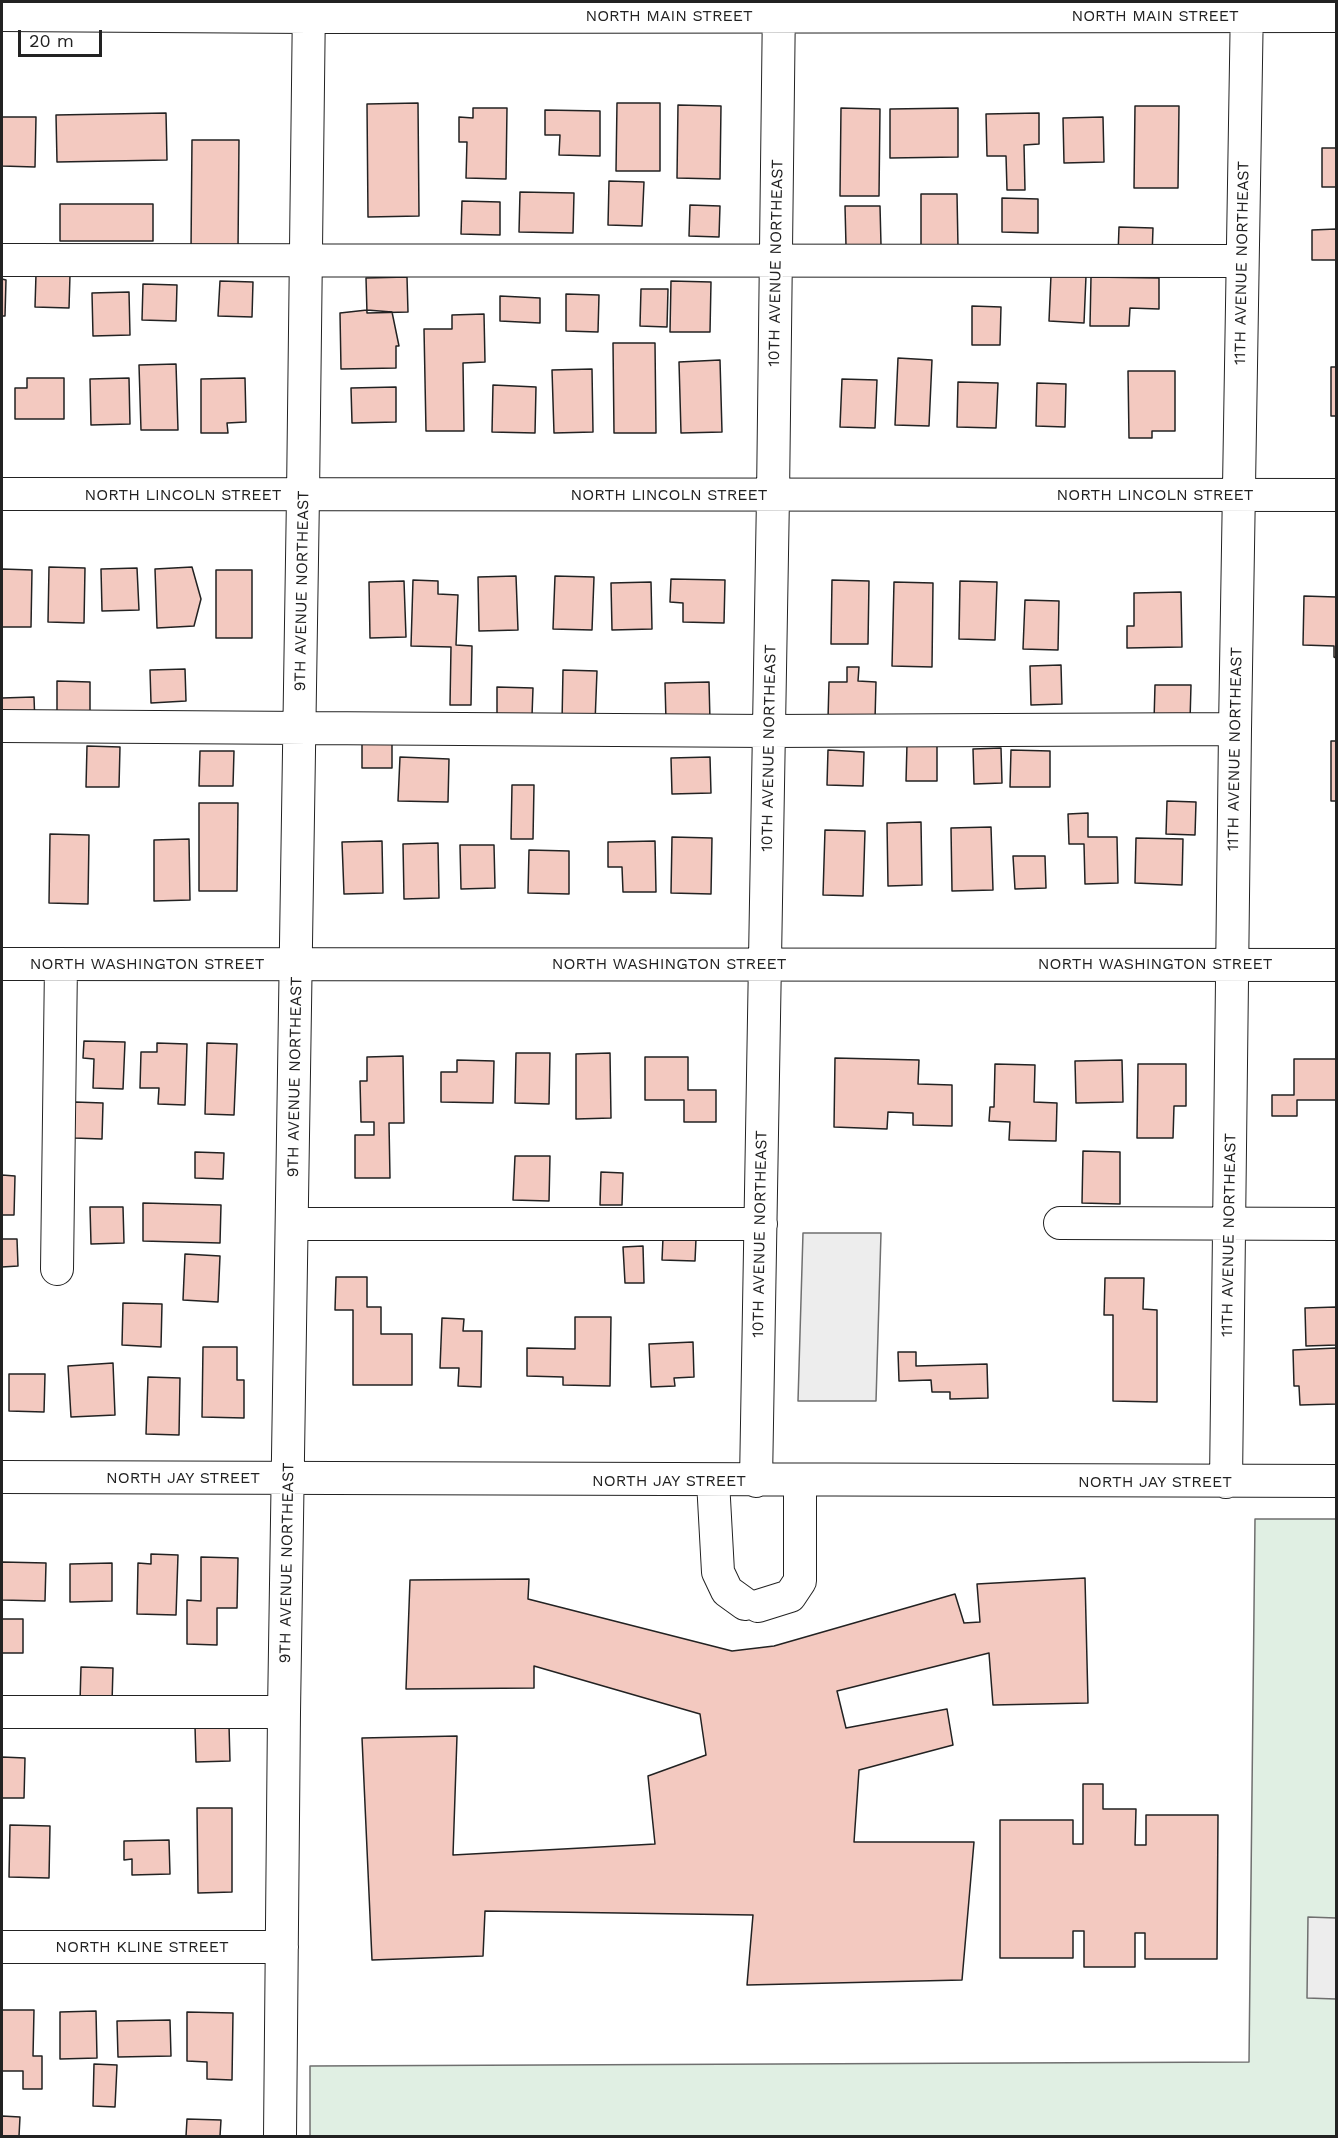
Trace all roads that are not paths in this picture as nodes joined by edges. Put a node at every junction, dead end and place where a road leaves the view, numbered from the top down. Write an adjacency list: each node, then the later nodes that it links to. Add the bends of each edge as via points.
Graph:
1 (309, 9): 2 (street, NORTH MAIN STREET); 4 (street, NORTH MAIN STREET); 8 (street, 9TH AVENUE NORTHEAST)
2 (779, 9): 3 (street, NORTH MAIN STREET); 7 (street, 10TH AVENUE NORTHEAST)
3 (1247, 9): 5 (street, NORTH MAIN STREET); 9 (street, 11TH AVENUE NORTHEAST)
4 (2, 15)
5 (1336, 16)
6 (2, 260): 8 (street)
7 (776, 260): 8 (street); 9 (street); 14 (street, 10TH AVENUE NORTHEAST)
8 (306, 261): 11 (street, 9TH AVENUE NORTHEAST)
9 (1242, 261): 12 (street, 11TH AVENUE NORTHEAST)
10 (2, 494): 11 (street, NORTH LINCOLN STREET)
11 (303, 495): 14 (street, NORTH LINCOLN STREET); 16 (street, 9TH AVENUE NORTHEAST)
12 (1239, 495): 13 (street, NORTH LINCOLN STREET); 14 (street, NORTH LINCOLN STREET); 17 (street, 11TH AVENUE NORTHEAST)
13 (1336, 495)
14 (773, 496): 18 (street, 10TH AVENUE NORTHEAST)
15 (2, 726): 16 (street)
16 (299, 727): 18 (street); 21 (street, 9TH AVENUE NORTHEAST)
17 (1235, 729): 18 (street); 23 (street, 11TH AVENUE NORTHEAST)
18 (769, 731): 22 (street, 10TH AVENUE NORTHEAST)
19 (2, 964): 20 (street, NORTH WASHINGTON STREET)
20 (61, 964): 21 (street, NORTH WASHINGTON STREET); 30 (street)
21 (296, 964): 22 (street, NORTH WASHINGTON STREET); 26 (street, 9TH AVENUE NORTHEAST)
22 (764, 964): 23 (street, NORTH WASHINGTON STREET); 27 (street, 10TH AVENUE NORTHEAST)
23 (1233, 964): 24 (street, NORTH WASHINGTON STREET); 28 (street, 11TH AVENUE NORTHEAST)
24 (1336, 965)
25 (1060, 1223): 28 (street)
26 (293, 1224): 27 (street); 32 (street, 9TH AVENUE NORTHEAST)
27 (761, 1224): 34 (street, 10TH AVENUE NORTHEAST)
28 (1229, 1224): 29 (street); 37 (street, 11TH AVENUE NORTHEAST)
29 (1336, 1224)
30 (57, 1269)
31 (2, 1477): 32 (street, NORTH JAY STREET)
32 (288, 1479): 33 (street, NORTH JAY STREET); 39 (street, 9TH AVENUE NORTHEAST)
33 (713, 1481): 34 (street, NORTH JAY STREET); 35 (street, via 718,1572 727,1591 752,1605 790,1596 800,1581)
34 (756, 1481): 35 (street, NORTH JAY STREET)
35 (800, 1481): 37 (street, NORTH JAY STREET)
36 (1336, 1481): 37 (street, NORTH JAY STREET)
37 (1226, 1482)
38 (2, 1712): 39 (street)
39 (284, 1712): 41 (street, 9TH AVENUE NORTHEAST)
40 (2, 1947): 41 (street, NORTH KLINE STREET)
41 (282, 1947): 42 (street, 9TH AVENUE NORTHEAST)
42 (280, 2136)

